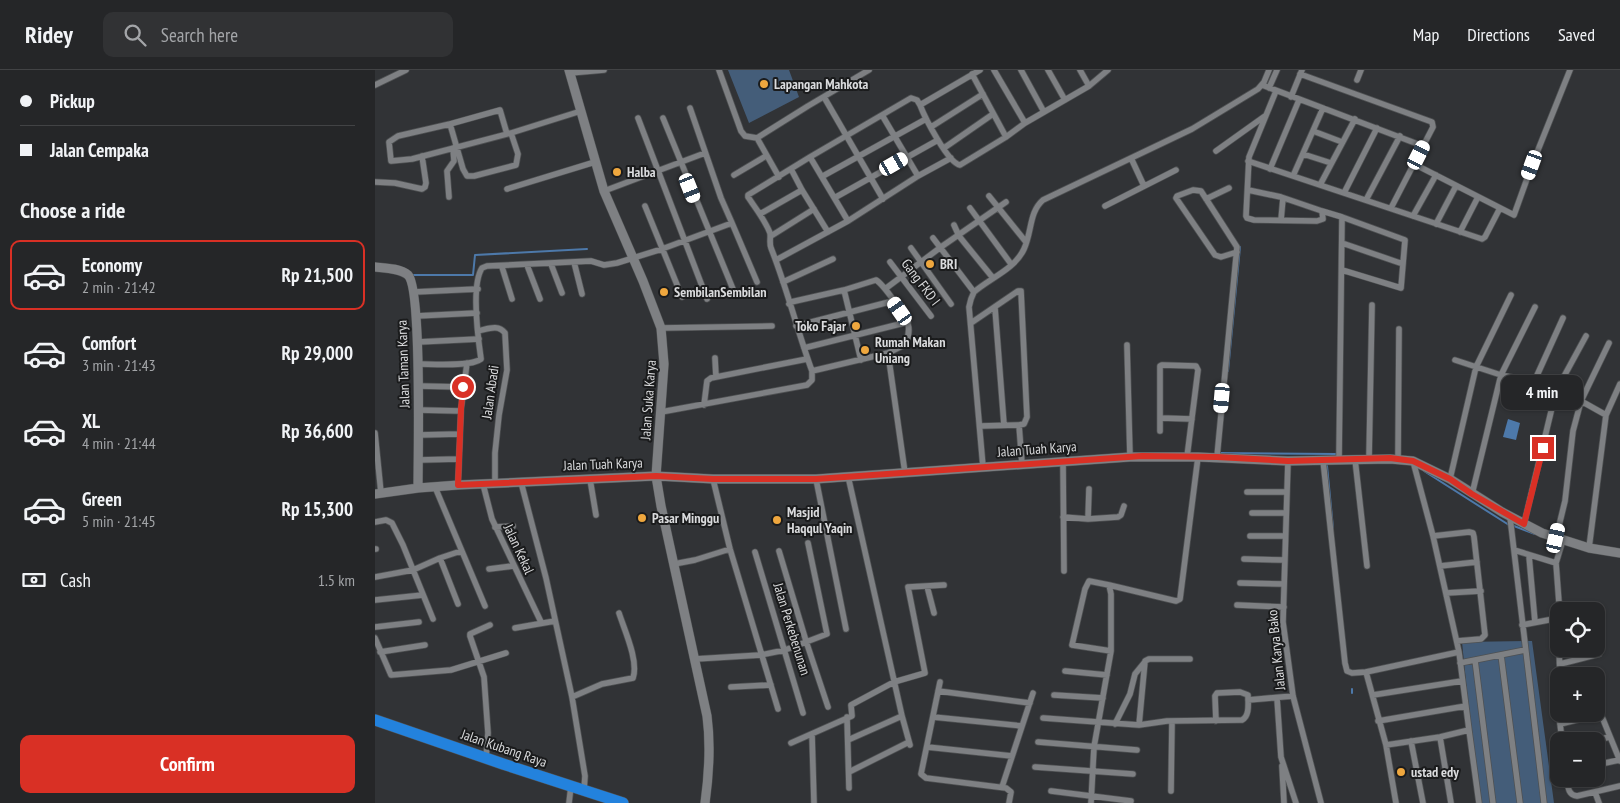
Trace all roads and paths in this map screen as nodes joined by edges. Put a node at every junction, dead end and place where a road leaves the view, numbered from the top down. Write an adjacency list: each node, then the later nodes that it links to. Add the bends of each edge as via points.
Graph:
1 (406, 70): 19 (street)
2 (604, 70): 15 (street)
3 (719, 70): 51 (street, via 741,131 745,136)
4 (869, 70): 25 (street)
5 (980, 70): 17 (street)
6 (994, 70): 41 (street)
7 (1021, 70): 33 (street)
8 (1048, 70): 27 (street)
9 (1080, 70): 21 (street)
10 (1108, 70): 21 (street)
11 (1269, 70): 20 (street)
12 (1277, 70): 22 (street)
13 (1361, 70): 18 (street)
14 (1570, 70): 107 (street, via 1514,215)
15 (569, 72): 32 (main road, Jalan Suka Karya)
16 (1301, 72): 26 (street); 54 (street, via 1433,122)
17 (972, 74): 24 (street); 29 (street)
18 (1357, 80)
19 (375, 85)
20 (1262, 85): 22 (street); 66 (street, via 1192,129)
21 (1089, 86): 27 (street)
22 (1269, 88): 23 (street)
23 (1276, 91): 26 (street); 36 (street)
24 (983, 94): 34 (street); 43 (street)
25 (824, 97): 48 (street); 51 (street)
26 (1291, 97): 28 (street)
27 (1065, 100): 33 (street)
28 (1299, 100): 31 (street); 72 (street)
29 (920, 105): 35 (street, via 911,98); 39 (street)
30 (690, 108): 58 (street)
31 (1323, 108): 40 (street); 45 (street)
32 (581, 111): 46 (street); 68 (main road, Jalan Suka Karya)
33 (1044, 112): 41 (street)
34 (993, 114): 50 (street); 56 (street)
35 (882, 115): 48 (street); 49 (street)
36 (1265, 116): 57 (street); 67 (street)
37 (638, 118): 75 (street)
38 (663, 118): 69 (street)
39 (926, 119): 43 (street); 49 (street)
40 (1355, 119): 44 (street); 53 (street)
41 (1025, 123): 50 (street)
42 (450, 124): 46 (street, via 500,110); 55 (street); 60 (street, via 398,136 389,142 391,161)
43 (931, 127): 52 (street)
44 (1377, 128): 47 (street); 92 (street)
45 (1313, 130): 53 (street); 59 (street)
46 (509, 133): 55 (street); 55 (street, via 518,154 516,165 467,176)
47 (1400, 136): 54 (street); 100 (street)
48 (847, 137): 62 (street); 63 (street)
49 (894, 137): 63 (street); 64 (street)
50 (1006, 137): 65 (street, via 960,165)
51 (757, 138): 61 (street)
52 (938, 140): 56 (street); 64 (street)
53 (1342, 142): 70 (street)
54 (1423, 146): 71 (street)
55 (455, 148): 60 (street); 94 (street, via 455,161 447,171)
56 (944, 148): 65 (street)
57 (1216, 151)
58 (705, 153): 69 (street); 116 (street)
59 (1303, 154): 70 (street); 81 (street)
60 (421, 156): 83 (street, via 426,183 422,189 395,182)
61 (766, 156): 76 (street); 78 (street)
62 (810, 157): 73 (street); 79 (street)
63 (859, 157): 79 (street); 82 (street)
64 (906, 157): 80 (street); 82 (street)
65 (951, 158): 80 (street)
66 (1131, 158): 85 (street); 126 (street, via 1043,200 1036,206)
67 (1248, 161): 72 (street); 90 (street)
68 (595, 162): 88 (street); 91 (main road, Jalan Suka Karya)
69 (680, 162): 75 (street); 119 (street)
70 (1331, 163): 84 (street)
71 (1414, 164): 77 (street); 106 (street)
72 (1270, 168): 81 (street)
73 (791, 169): 78 (street); 89 (street)
74 (1176, 170): 85 (street)
75 (658, 171): 91 (street); 125 (street)
76 (734, 175)
77 (1436, 175): 86 (street); 111 (street)
78 (779, 176): 110 (street, via 748,195)
79 (823, 176): 96 (street)
80 (917, 176): 98 (street)
81 (1293, 176): 84 (street)
82 (871, 178): 96 (street); 98 (street)
83 (375, 182)
84 (1320, 185): 92 (street)
85 (1144, 186): 103 (street)
86 (1456, 186): 95 (street); 117 (street)
87 (1229, 188): 99 (street)
88 (507, 189)
89 (802, 190): 108 (street); 110 (street)
90 (1248, 190): 97 (street); 113 (street, via 1247,218)
91 (604, 191): 132 (main road, Jalan Suka Karya)
92 (1344, 193): 100 (street)
93 (989, 196): 105 (street)
94 (449, 197)
95 (1478, 197): 107 (street); 121 (street)
96 (836, 198): 114 (street)
97 (1283, 198): 109 (street); 113 (street)
98 (883, 199): 114 (street)
99 (1206, 199): 131 (street, via 1236,243); 131 (street, via 1198,190 1176,198 1215,255 1221,257)
100 (1367, 200): 106 (street)
101 (1006, 202): 105 (street)
102 (645, 206): 130 (street)
103 (1105, 206)
104 (970, 208): 115 (street)
105 (999, 208): 115 (street); 126 (street)
106 (1391, 208): 111 (street)
107 (1500, 208): 121 (street, via 1485,237)
108 (814, 210): 120 (street); 122 (street)
109 (1322, 211): 112 (street); 113 (street, via 1323,219 1320,221)
110 (760, 214): 122 (street)
111 (1413, 216): 117 (street)
112 (1343, 217): 127 (street); 140 (street, via 1404,239)
113 (1281, 220)
114 (848, 221): 120 (street)
115 (979, 222): 123 (street); 139 (street)
116 (732, 223): 119 (street); 147 (street)
117 (1437, 224): 121 (street)
118 (954, 225): 123 (street)
119 (709, 232): 125 (street); 156 (street)
120 (828, 232): 134 (street)
121 (1460, 232)
122 (771, 236): 134 (street, via 770,245)
123 (959, 236): 128 (street); 146 (street)
124 (933, 238): 128 (street)
125 (686, 240): 130 (street); 161 (street)
126 (1026, 242): 139 (street)
127 (1342, 243): 140 (street); 144 (street)
128 (941, 247): 137 (street); 153 (street)
129 (911, 248): 137 (street)
130 (662, 249): 132 (street); 158 (street)
131 (1237, 252): 221 (street)
132 (632, 258): 135 (street, via 607,265 595,261); 177 (main road, Jalan Suka Karya)
133 (833, 259): 148 (street)
134 (776, 260): 148 (street)
135 (574, 262): 138 (street); 155 (street)
136 (890, 262): 145 (street, Gang FKD I)
137 (921, 262): 145 (street); 164 (street)
138 (551, 264): 141 (street); 154 (street)
139 (1011, 264): 146 (street)
140 (1403, 264): 144 (street, via 1401,288)
141 (527, 265): 143 (street); 160 (street)
142 (375, 267): 152 (main road, Jalan Taman Karya, via 394,269 407,275)
143 (502, 267): 149 (street, via 482,268); 159 (street)
144 (1342, 270): 223 (street)
145 (901, 276): 150 (street); 171 (street, Gang FKD I)
146 (993, 278): 153 (street)
147 (757, 282)
148 (783, 282): 163 (street)
149 (478, 289): 152 (street); 169 (street)
150 (885, 289): 151 (street, via 876,280); 162 (street)
151 (845, 290): 163 (street); 168 (street)
152 (414, 292): 170 (main road, Jalan Taman Karya)
153 (974, 292): 174 (street, via 969,307)
154 (562, 293)
155 (582, 294)
156 (735, 294)
157 (1511, 295): 194 (street)
158 (682, 297)
159 (512, 299)
160 (541, 299)
161 (707, 299)
162 (893, 301): 168 (street); 173 (street)
163 (789, 304): 176 (street)
164 (951, 304)
165 (1372, 305): 225 (street)
166 (1535, 307): 196 (street)
167 (995, 308): 174 (street); 211 (street, via 1018,290 1021,292 1027,418 1024,424); 213 (street)
168 (850, 312): 176 (street); 180 (street)
169 (477, 313): 170 (street); 179 (street)
170 (416, 316): 183 (main road, Jalan Taman Karya)
171 (931, 316)
172 (1563, 318): 198 (street)
173 (908, 322): 180 (street); 187 (street, via 906,344)
174 (971, 323): 212 (street)
175 (772, 326): 177 (street)
176 (796, 326): 186 (street)
177 (661, 328): 207 (main road, Jalan Suka Karya, via 664,357)
178 (1399, 329): 226 (street)
179 (478, 331): 182 (street); 242 (street, Jalan Abadi, via 495,327 505,333 507,370 495,453)
180 (856, 335): 186 (street); 190 (street)
181 (1586, 336): 202 (street)
182 (479, 339): 183 (street); 192 (street, via 481,359)
183 (418, 342): 193 (main road, Jalan Taman Karya)
184 (1609, 343): 203 (street)
185 (1127, 345): 218 (street)
186 (803, 348): 189 (street)
187 (888, 353): 190 (street); 234 (street)
188 (715, 358): 197 (street)
189 (807, 359): 195 (street); 197 (street)
190 (861, 360): 195 (street)
191 (1455, 360): 194 (street)
192 (467, 363): 193 (street); 201 (street)
193 (419, 364): 200 (main road, Jalan Taman Karya)
194 (1476, 367): 196 (street); 240 (street)
195 (812, 371): 204 (street, via 812,380 807,385)
196 (1501, 375): 198 (street); 251 (street)
197 (716, 378): 204 (street, via 707,382)
198 (1534, 382): 202 (street)
199 (1620, 384): 208 (street)
200 (419, 386): 201 (street); 205 (main road, Jalan Taman Karya)
201 (463, 387): 206 (street)
202 (1557, 391): 203 (street); 260 (street)
203 (1581, 401): 208 (street); 266 (street, via 1573,431)
204 (704, 404): 207 (street)
205 (418, 410): 206 (street); 217 (main road, Jalan Taman Karya)
206 (461, 411): 216 (street)
207 (661, 412): 235 (main road, Jalan Suka Karya)
208 (1606, 415): 268 (street)
209 (1160, 418): 210 (street); 210 (street, via 1160,366 1193,365 1198,370); 214 (street)
210 (1192, 419): 219 (street)
211 (1019, 425): 213 (street); 232 (street)
212 (980, 426): 213 (street); 233 (street)
213 (1004, 426)
214 (1160, 431)
215 (375, 434): 250 (street)
216 (460, 434): 217 (street); 222 (street)
217 (418, 435): 227 (main road, Jalan Taman Karya)
218 (1130, 457): 219 (main road, Jalan Tuah Karya); 229 (main road, Jalan Tuah Karya)
219 (1187, 457): 220 (main road, Jalan Tuah Karya)
220 (1198, 457): 221 (main road, Jalan Tuah Karya); 292 (street, via 1180,599 1176,601)
221 (1217, 457): 230 (main road, Jalan Tuah Karya)
222 (459, 459): 227 (street); 244 (street)
223 (1339, 459): 224 (main road, Jalan Tuah Karya); 228 (main road, Jalan Tuah Karya)
224 (1355, 459): 225 (main road, Jalan Tuah Karya); 283 (street)
225 (1369, 459): 226 (main road, Jalan Tuah Karya)
226 (1397, 459): 231 (main road, Jalan Tuah Karya)
227 (418, 460): 246 (main road, Jalan Taman Karya)
228 (1323, 460): 230 (main road, Jalan Tuah Karya); 339 (street, via 1345,663 1353,674)
229 (1063, 461): 232 (main road, Jalan Tuah Karya); 256 (street)
230 (1288, 461): 249 (street, Jalan Karya Bako)
231 (1413, 461): 240 (main road, Jalan Tuah Karya); 265 (street)
232 (1022, 464): 233 (main road, Jalan Tuah Karya)
233 (983, 467): 234 (main road, Jalan Tuah Karya)
234 (905, 473): 236 (main road, Jalan Tuah Karya)
235 (656, 476): 237 (main road, Jalan Tuah Karya); 238 (main road, Jalan Tuah Karya); 281 (main road, Jalan Suka Karya)
236 (848, 476): 239 (main road, Jalan Tuah Karya); 342 (street)
237 (591, 479): 241 (main road, Jalan Tuah Karya); 255 (street)
238 (713, 479): 239 (main road, Jalan Tuah Karya); 269 (street)
239 (816, 479): 315 (street)
240 (1450, 479): 251 (main road, Jalan Tuah Karya)
241 (521, 482): 242 (main road, Jalan Tuah Karya); 307 (street)
242 (495, 483): 243 (main road, Jalan Tuah Karya)
243 (483, 484): 244 (main road, Jalan Tuah Karya); 262 (street, Jalan Kekal)
244 (458, 485): 245 (main road, Jalan Tuah Karya)
245 (435, 487): 246 (main road, Jalan Tuah Karya); 271 (street)
246 (418, 488): 250 (main road, Jalan Tuah Karya)
247 (1089, 489): 258 (street)
248 (1247, 492): 249 (street)
249 (1287, 492): 254 (street, Jalan Karya Bako)
250 (378, 494)
251 (1472, 494): 257 (main road, Jalan Tuah Karya)
252 (1123, 506): 258 (street, via 1119,517)
253 (1252, 513): 254 (street)
254 (1286, 513): 264 (street, Jalan Karya Bako)
255 (596, 515)
256 (1063, 517): 258 (street); 287 (street)
257 (1510, 517): 260 (main road, Jalan Tuah Karya); 270 (street)
258 (1088, 519)
259 (375, 522): 286 (street, via 386,520 393,523)
260 (1524, 524): 266 (main road, Jalan Tuah Karya)
261 (513, 526): 262 (street)
262 (495, 527): 282 (street, Jalan Kekal)
263 (1250, 536): 264 (street)
264 (1285, 536): 278 (street, Jalan Karya Bako)
265 (1433, 536): 279 (street, via 1473,532); 284 (street)
266 (1559, 539): 268 (main road, Jalan Tuah Karya); 280 (street)
267 (809, 543): 317 (street, via 827,634)
268 (1589, 548): 274 (main road, Jalan Tuah Karya)
269 (730, 549): 281 (street); 327 (street)
270 (1514, 550): 275 (street); 311 (street)
271 (461, 551): 276 (street); 301 (street)
272 (779, 551): 317 (street)
273 (755, 552): 320 (street, Jalan Perkebenunan)
274 (1620, 553)
275 (1529, 556): 280 (street); 310 (street)
276 (440, 558): 286 (street); 299 (street)
277 (1244, 559): 278 (street)
278 (1285, 560): 290 (street, Jalan Karya Bako)
279 (1477, 562): 284 (street); 294 (street)
280 (1556, 563): 298 (street)
281 (674, 564): 330 (main road, Jalan Suka Karya)
282 (513, 566): 285 (street); 309 (street, Jalan Kekal)
283 (1367, 566)
284 (1440, 566): 295 (street)
285 (489, 568)
286 (413, 570): 288 (street); 296 (street)
287 (1064, 571)
288 (375, 577)
289 (1239, 582): 290 (street)
290 (1284, 584): 302 (street, Jalan Karya Bako)
291 (944, 585): 293 (street)
292 (1109, 585): 322 (street); 322 (street, via 1087,583 1072,645)
293 (927, 586): 304 (street); 342 (street, via 908,586 925,673)
294 (1481, 591): 295 (street); 318 (street, via 1484,637)
295 (1446, 593): 318 (street)
296 (423, 595): 297 (street); 305 (street)
297 (375, 600)
298 (1558, 602)
299 (458, 604)
300 (1237, 605): 302 (street)
301 (485, 606)
302 (1284, 607): 349 (street, Jalan Karya Bako, via 1283,622)
303 (619, 612): 351 (street, via 634,661 633,678 602,684)
304 (934, 613)
305 (433, 620)
306 (1550, 620): 310 (street)
307 (555, 621): 309 (street); 351 (street)
308 (419, 622): 313 (street)
309 (541, 622): 314 (street)
310 (1535, 622): 311 (street)
311 (1522, 624): 321 (street)
312 (490, 626): 333 (street, via 471,634)
313 (375, 627)
314 (515, 628)
315 (846, 629)
316 (375, 638): 323 (street)
317 (806, 641): 320 (street); 357 (street)
318 (1457, 641): 324 (street)
319 (425, 646): 323 (street)
320 (785, 650): 327 (street); 359 (street, Jalan Perkebenunan)
321 (1525, 650): 326 (street); 424 (street)
322 (1111, 651): 340 (street)
323 (380, 652): 333 (street, via 391,675 451,670)
324 (1459, 652): 335 (street); 339 (street)
325 (506, 653): 333 (street)
326 (1501, 654): 332 (street); 423 (street)
327 (761, 655): 330 (street); 344 (street)
328 (1560, 657): 336 (street)
329 (1587, 657): 336 (street)
330 (695, 659): 411 (main road, Jalan Suka Karya, via 710,737)
331 (1190, 659): 334 (street, via 1149,659)
332 (1475, 660): 335 (street); 422 (street)
333 (479, 662): 391 (street, via 486,696)
334 (1145, 662): 371 (street, via 1135,674 1130,694); 373 (street)
335 (1461, 663): 341 (street)
336 (1560, 664): 337 (street)
337 (1560, 667)
338 (1065, 671): 340 (street)
339 (1366, 672): 350 (street)
340 (1107, 675): 352 (street)
341 (1463, 681): 350 (street); 356 (street)
342 (894, 682): 360 (street); 362 (street, via 851,705 852,716)
343 (940, 682): 346 (street)
344 (771, 685): 345 (street); 358 (street)
345 (731, 687)
346 (938, 691): 355 (street); 361 (street)
347 (1033, 693): 355 (street)
348 (1054, 695): 352 (street)
349 (1293, 696): 353 (street); 417 (street, Jalan Karya Bako)
350 (1373, 696): 367 (street)
351 (573, 697): 403 (street, via 585,776)
352 (1103, 698): 370 (street)
353 (1277, 698): 354 (street); 390 (street)
354 (1248, 700): 365 (street, via 1244,719); 365 (street, via 1248,695 1240,692 1217,693)
355 (1030, 703): 374 (street)
356 (1466, 706): 367 (street); 375 (street)
357 (828, 707)
358 (778, 709)
359 (803, 712)
360 (903, 716): 381 (street); 396 (street, via 910,744)
361 (933, 716): 374 (street); 386 (street)
362 (847, 718): 377 (street); 381 (street)
363 (1043, 718): 370 (street)
364 (375, 720): 391 (highway, Jalan Kubang Raya)
365 (1215, 720): 366 (street)
366 (1172, 721): 373 (street); 405 (street)
367 (1378, 721): 385 (street)
368 (1568, 722): 372 (street)
369 (1604, 722): 379 (street)
370 (1099, 723): 371 (street); 387 (street)
371 (1115, 724): 373 (street)
372 (1560, 724): 376 (street)
373 (1139, 725)
374 (1022, 726): 389 (street)
375 (1469, 730): 378 (street); 421 (street)
376 (1561, 732)
377 (812, 734): 384 (street); 412 (street)
378 (1440, 737): 382 (street); 420 (street)
379 (1610, 737): 380 (street); 392 (street)
380 (1605, 738)
381 (848, 740): 396 (street)
382 (1411, 741): 385 (street); 419 (street)
383 (1038, 742): 387 (street)
384 (791, 743)
385 (1386, 745): 418 (street)
386 (927, 747): 389 (street); 400 (street, via 921,772 923,777)
387 (1094, 747): 388 (street); 395 (street)
388 (1137, 750)
389 (1012, 756): 400 (street)
390 (1281, 757): 415 (street); 416 (street)
391 (486, 758): 398 (highway, Jalan Kubang Raya)
392 (1620, 760): 393 (street)
393 (1605, 763)
394 (1035, 767): 395 (street)
395 (1093, 770): 397 (street); 407 (street)
396 (849, 772): 402 (street)
397 (1133, 774)
398 (571, 786): 403 (highway, Jalan Kubang Raya); 409 (street)
399 (1620, 786): 406 (street)
400 (1002, 787): 413 (street, via 1011,792)
401 (1568, 787): 406 (street, via 1573,796)
402 (849, 788)
403 (584, 790): 410 (highway, Jalan Kubang Raya)
404 (1051, 791): 407 (street)
405 (1171, 791)
406 (1595, 792): 425 (street)
407 (1091, 795): 408 (street); 414 (street)
408 (1131, 801)
409 (569, 803)
410 (623, 803)
411 (705, 803)
412 (815, 803)
413 (1009, 803)
414 (1091, 803)
415 (1284, 803)
416 (1296, 803)
417 (1321, 803)
418 (1397, 803)
419 (1423, 803)
420 (1451, 803)
421 (1479, 803)
422 (1493, 803)
423 (1519, 803)
424 (1544, 803)
425 (1599, 803)

